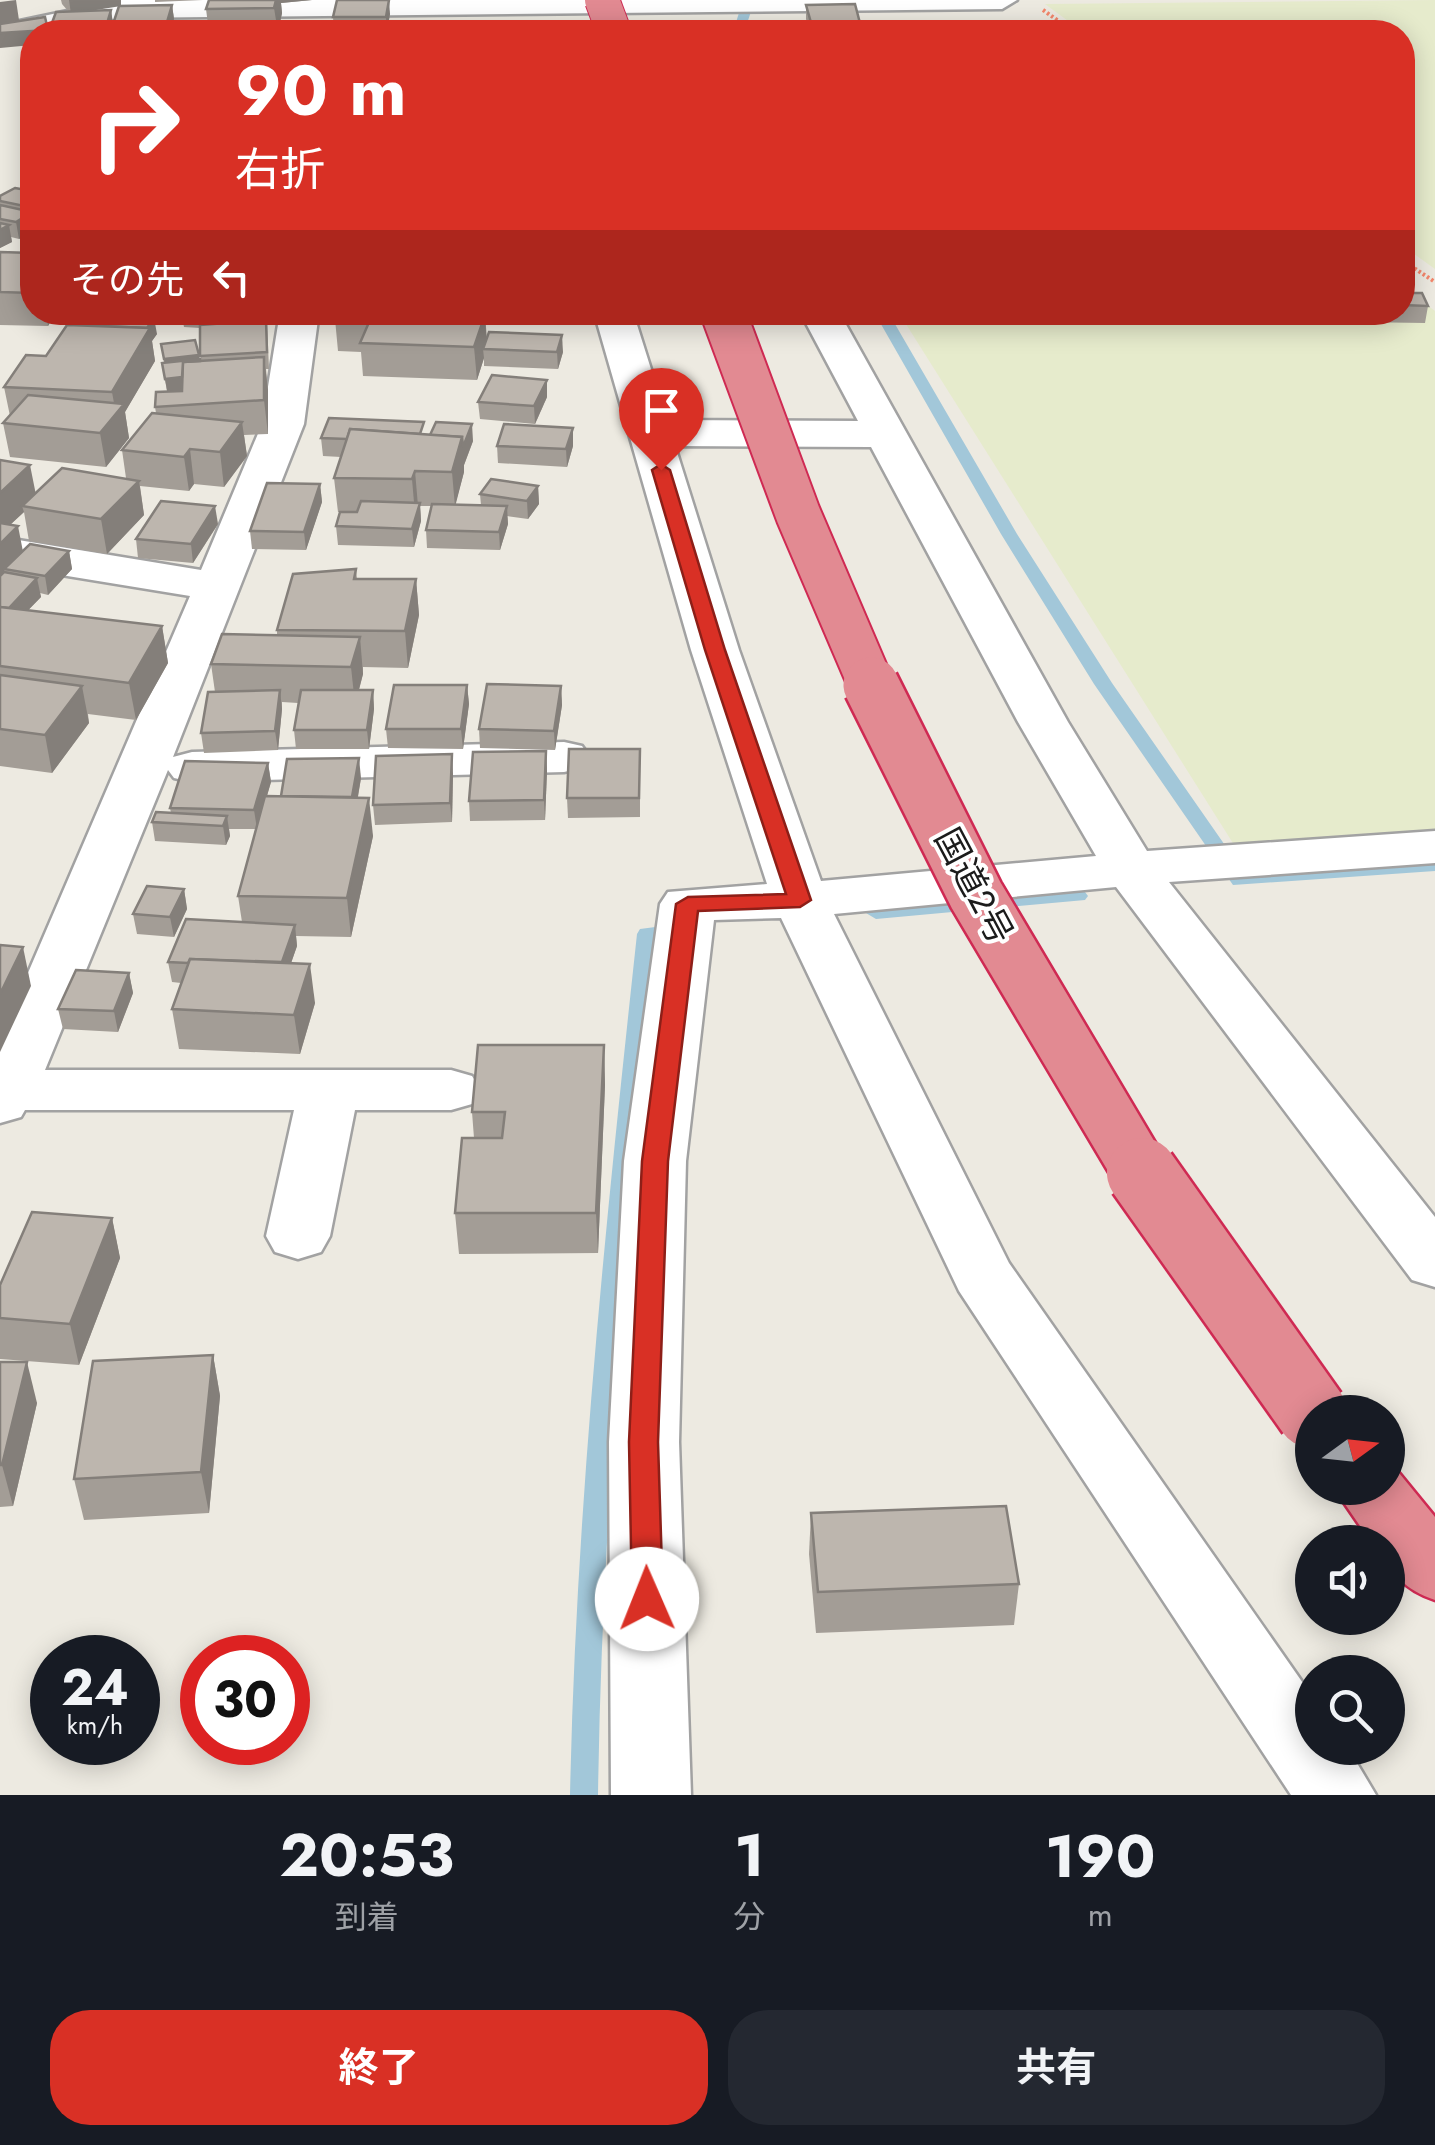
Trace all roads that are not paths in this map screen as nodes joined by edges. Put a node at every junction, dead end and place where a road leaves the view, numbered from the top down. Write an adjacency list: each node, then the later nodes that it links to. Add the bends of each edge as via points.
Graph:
1 (14, 0): 6 (street)
2 (1002, 0): 3 (street)
3 (645, 2): 4 (street)
4 (523, 12): 5 (street)
5 (320, 14): 7 (street, via 121,9)
6 (29, 20)
7 (65, 20)
8 (298, 325): 15 (street, via 282,424)
9 (617, 325): 12 (street)
10 (728, 325): 26 (highway, 国道2号, bridge, via 806,536 883,712 963,868 1041,1011)
11 (826, 325): 13 (street)
12 (650, 433): 13 (street); 20 (street)
13 (886, 434): 19 (street)
14 (0, 552): 15 (street)
15 (218, 587): 17 (street)
16 (564, 757): 17 (street)
17 (141, 768): 23 (street)
18 (1435, 847): 19 (street)
19 (1130, 868): 20 (street); 25 (street)
20 (800, 900): 29 (street, via 688,904 655,1161 645,1405); 30 (street, via 982,1274)
21 (329, 1090): 22 (street); 23 (street); 24 (street)
22 (452, 1090)
23 (3, 1096)
24 (298, 1236)
25 (1435, 1263)
26 (1298, 1395)
27 (1383, 1505): 28 (highway)
28 (1435, 1570)
29 (652, 1795)
30 (1336, 1795)

